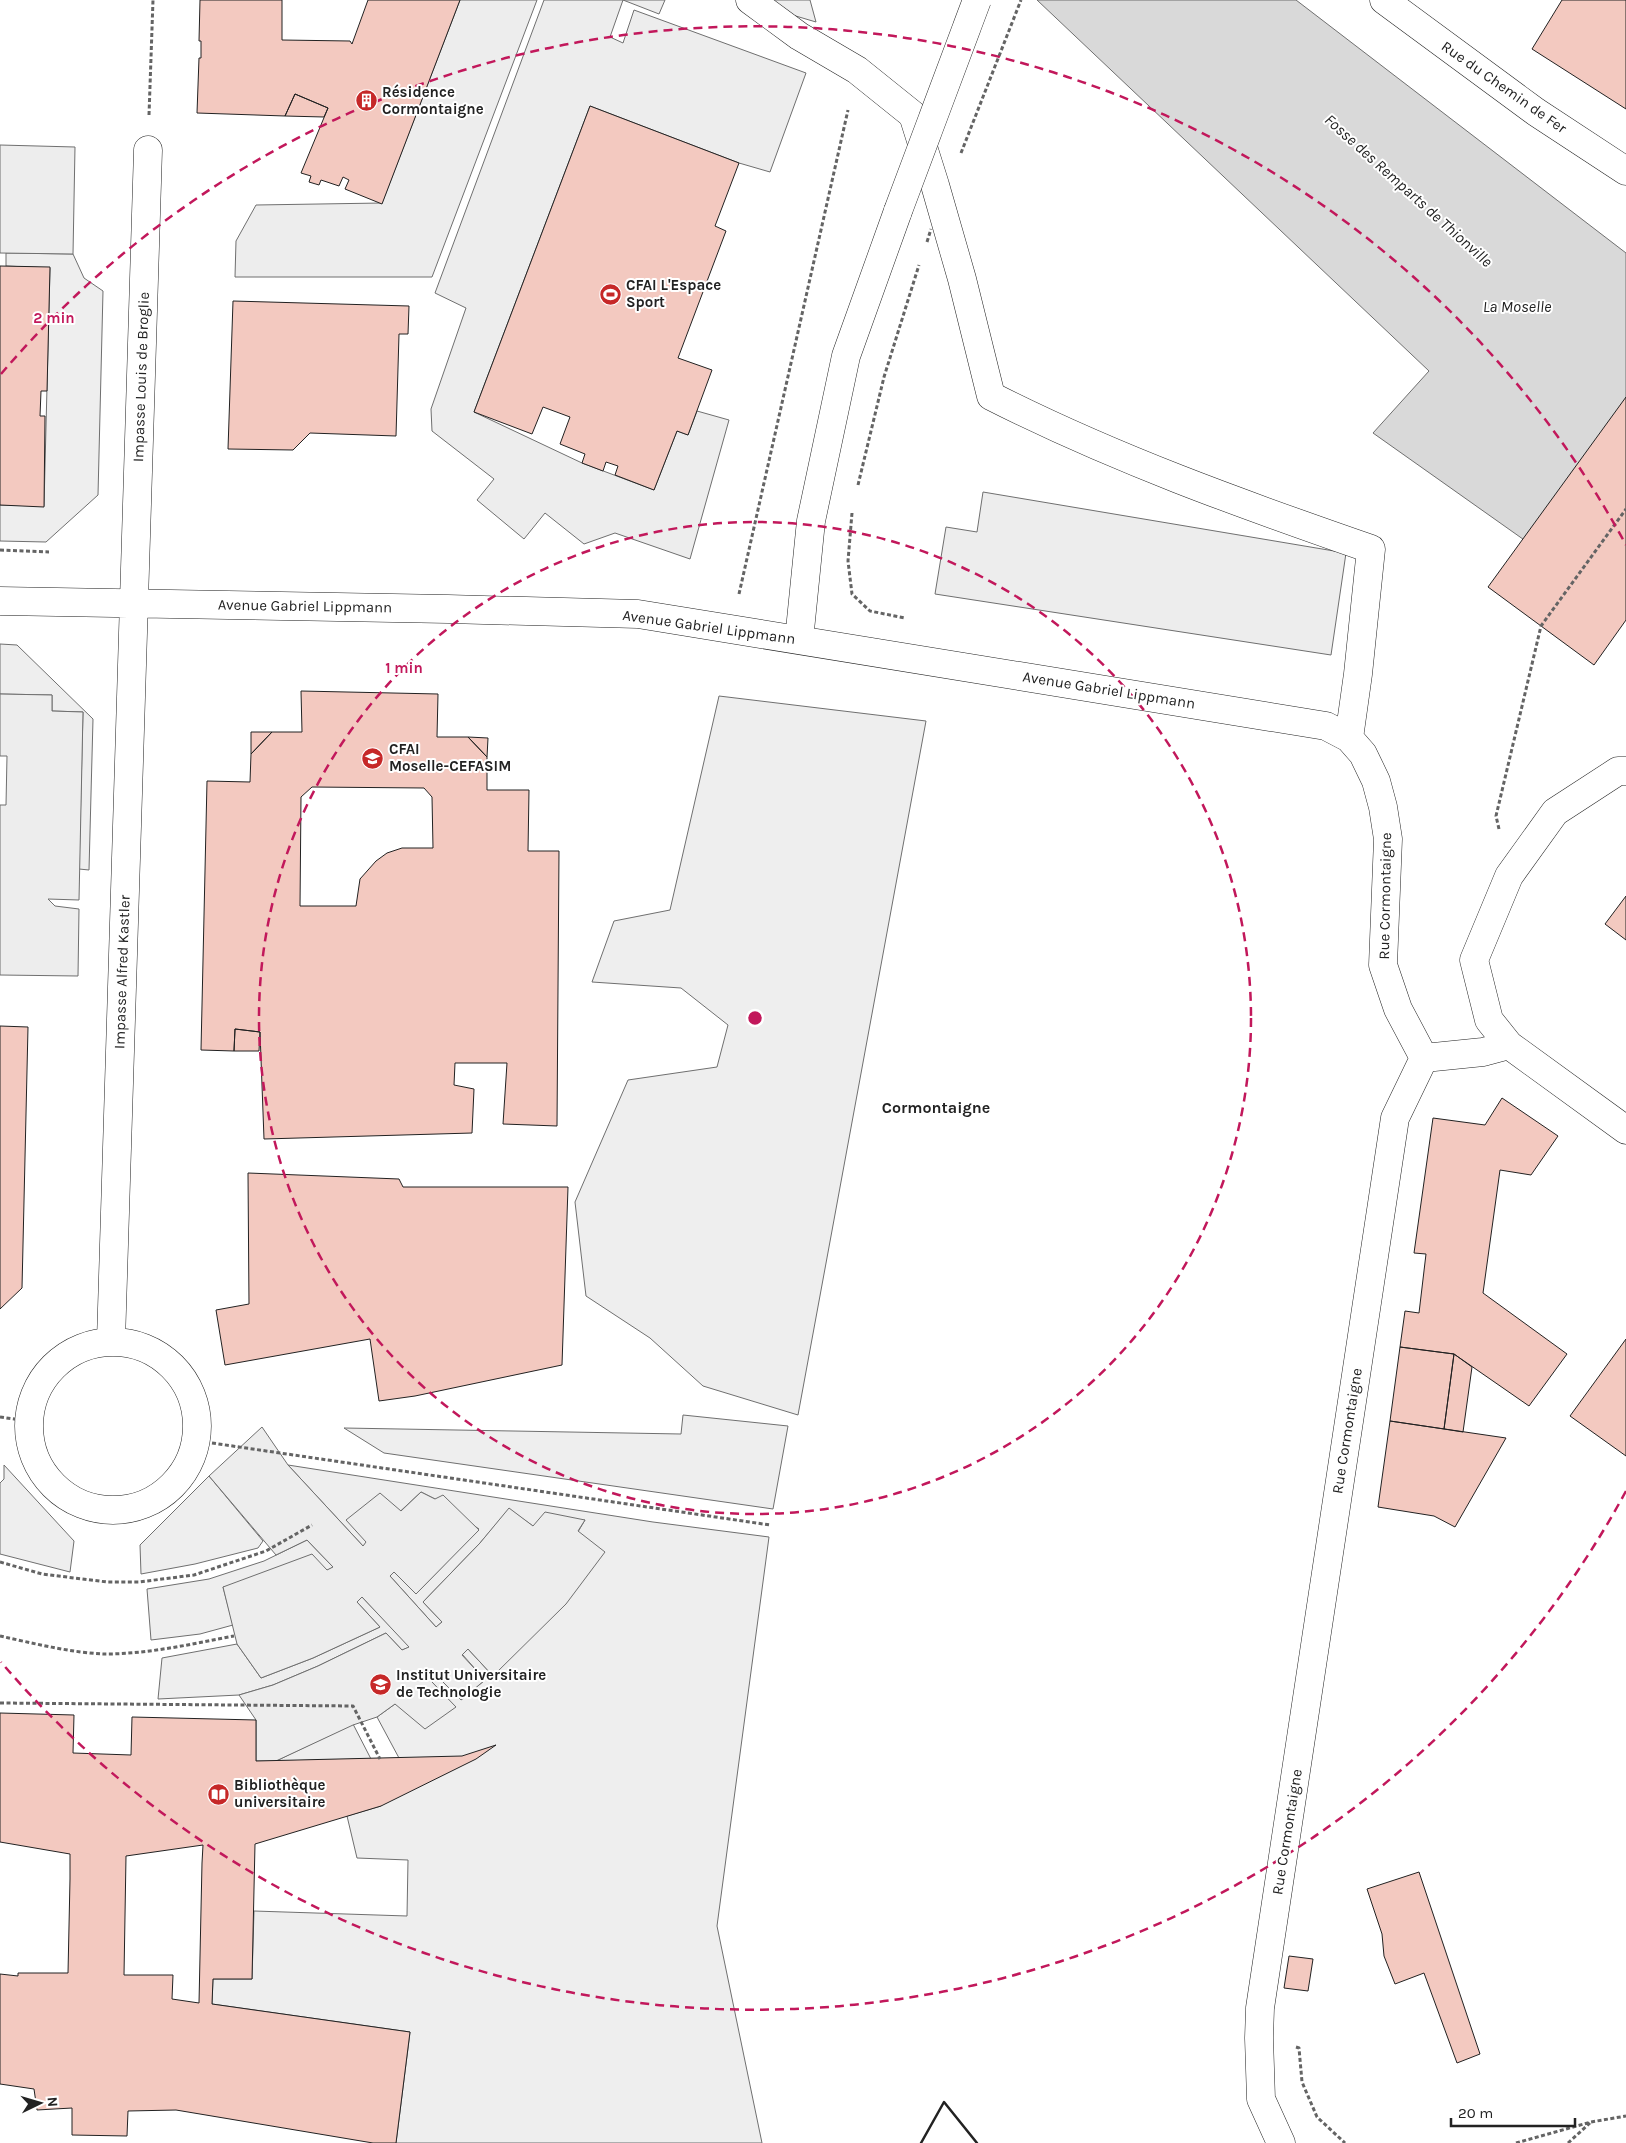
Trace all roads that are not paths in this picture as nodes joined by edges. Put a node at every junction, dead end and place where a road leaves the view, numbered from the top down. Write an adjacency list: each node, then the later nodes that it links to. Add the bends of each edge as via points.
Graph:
1 (750, 0): 9 (street, via 799,36 857,70 913,115 962,278 991,396 1046,424 1204,490 1370,549)
2 (977, 0): 8 (street, bridge, via 846,356 811,521)
3 (1384, 0): 5 (street, Rue du Chemin de Fer, via 1536,112)
4 (148, 150): 7 (street, Impasse Louis de Broglie)
5 (1626, 171)
6 (0, 601): 7 (street, Avenue Gabriel Lippmann)
7 (134, 603): 8 (street, Avenue Gabriel Lippmann, via 638,614); 14 (street, Impasse Alfred Kastler)
8 (799, 640): 9 (street, Avenue Gabriel Lippmann, via 1326,726)
9 (1349, 738): 12 (street, Rue Cormontaigne, via 1363,754 1384,807 1388,839 1383,965 1398,1009)
10 (1626, 771): 11 (street, via 1618,771 1555,812 1509,876 1474,960 1489,1020)
11 (1510, 1045): 12 (street, via 1483,1052); 13 (street)
12 (1424, 1058): 15 (street, Rue Cormontaigne, via 1395,1118 1260,2008 1261,2099)
13 (1626, 1130)
14 (111, 1341): 14 (street, via 138,1345 162,1358 181,1377 194,1402 197,1429 192,1455 179,1478 160,1496 135,1508 109,1511 83,1505 60,1492 42,1472 30,1448 28,1421 34,1396 46,1374 64,1357 86,1346)
15 (1281, 2143)

